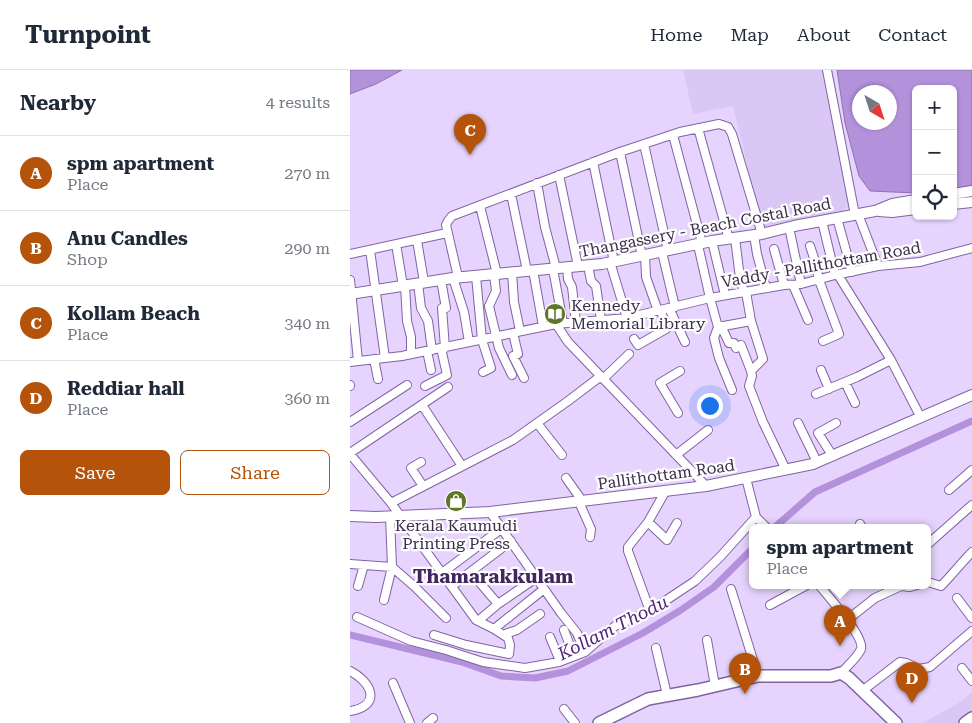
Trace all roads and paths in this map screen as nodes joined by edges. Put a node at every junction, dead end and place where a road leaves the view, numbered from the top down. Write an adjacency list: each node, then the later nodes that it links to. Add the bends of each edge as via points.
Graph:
1 (827, 70): 18 (street)
2 (698, 128): 3 (street); 23 (street, via 719,124 728,127 732,134); 24 (street)
3 (673, 135): 4 (street); 26 (street)
4 (644, 144): 5 (street); 32 (street)
5 (620, 152): 6 (street); 34 (street)
6 (593, 162): 7 (street); 35 (street)
7 (559, 175): 8 (street); 36 (street)
8 (537, 183): 11 (street); 38 (street, via 545,227)
9 (972, 191): 10 (street)
10 (957, 193)
11 (511, 194): 15 (street); 39 (street)
12 (912, 201): 17 (street)
13 (972, 202): 14 (street)
14 (957, 204)
15 (480, 206): 22 (street, via 452,216 446,225); 42 (street)
16 (912, 210): 17 (street)
17 (875, 211): 18 (street, Thangassery - Beach Costal Road)
18 (856, 214): 19 (street, Thangassery - Beach Costal Road); 37 (street)
19 (837, 218): 20 (street, Thangassery - Beach Costal Road); 41 (street)
20 (822, 221): 21 (street, Thangassery - Beach Costal Road); 43 (street)
21 (789, 227): 23 (street, Thangassery - Beach Costal Road); 51 (street)
22 (447, 233): 25 (street); 45 (street)
23 (758, 234): 24 (street, Thangassery - Beach Costal Road); 53 (street, via 757,254)
24 (732, 238): 26 (street, Thangassery - Beach Costal Road); 55 (street)
25 (417, 240): 27 (street); 49 (street)
26 (704, 243): 32 (street, Thangassery - Beach Costal Road); 57 (street); 58 (street)
27 (396, 244): 31 (street); 52 (street)
28 (810, 246): 48 (street)
29 (972, 248): 37 (street, Vaddy - Pallithottam Road, via 920,262)
30 (774, 249): 50 (street)
31 (370, 250): 33 (street); 54 (street)
32 (665, 251): 34 (street, Thangassery - Beach Costal Road); 59 (street)
33 (350, 254)
34 (643, 256): 35 (street, Thangassery - Beach Costal Road); 59 (street, via 646,276)
35 (612, 262): 36 (street, Thangassery - Beach Costal Road); 60 (street)
36 (583, 266): 38 (street, Thangassery - Beach Costal Road); 61 (street, via 596,286)
37 (878, 266): 41 (street, Vaddy - Pallithottam Road)
38 (559, 268): 39 (street, Thangassery - Beach Costal Road); 64 (street, via 572,287); 65 (street)
39 (530, 271): 40 (street, Thangassery - Beach Costal Road); 66 (street)
40 (512, 272): 42 (street, Thangassery - Beach Costal Road); 68 (street)
41 (852, 272): 43 (street, Vaddy - Pallithottam Road)
42 (495, 274): 44 (street, Thangassery - Beach Costal Road); 69 (street, via 496,291 489,306)
43 (836, 275): 48 (street, Vaddy - Pallithottam Road); 81 (street)
44 (476, 276): 45 (street, Thangassery - Beach Costal Road); 71 (street)
45 (456, 278): 47 (street, Thangassery - Beach Costal Road); 73 (street)
46 (350, 280): 56 (street)
47 (441, 280): 49 (street, Thangassery - Beach Costal Road); 75 (street, via 446,308 442,308)
48 (819, 280): 51 (street, Vaddy - Pallithottam Road); 72 (street, via 839,334)
49 (421, 283): 52 (street, Thangassery - Beach Costal Road); 76 (street, via 421,308 428,321)
50 (784, 285): 51 (street, Vaddy - Pallithottam Road); 53 (street, Vaddy - Pallithottam Road)
51 (797, 285): 62 (street)
52 (404, 286): 54 (street, Thangassery - Beach Costal Road); 77 (street)
53 (766, 288): 55 (street, Vaddy - Pallithottam Road)
54 (376, 290): 56 (street, Thangassery - Beach Costal Road); 79 (street)
55 (745, 292): 57 (street, Vaddy - Pallithottam Road); 63 (street)
56 (351, 294): 82 (street)
57 (725, 296): 58 (street, Vaddy - Pallithottam Road)
58 (710, 298): 59 (street, Vaddy - Pallithottam Road); 67 (street)
59 (666, 309): 60 (street, Vaddy - Pallithottam Road); 70 (street, via 666,329 638,345); 74 (street)
60 (627, 318): 61 (street, Vaddy - Pallithottam Road)
61 (601, 320): 64 (street, Vaddy - Pallithottam Road)
62 (808, 320)
63 (751, 321): 67 (street); 86 (street, via 763,359)
64 (576, 322): 65 (street, Vaddy - Pallithottam Road)
65 (560, 323): 66 (street, Vaddy - Pallithottam Road); 89 (street, via 568,342)
66 (543, 326): 68 (street, Vaddy - Pallithottam Road)
67 (720, 326): 86 (street, via 729,343 734,343 736,348 741,346); 97 (street, via 714,338)
68 (517, 332): 69 (street, Vaddy - Pallithottam Road); 90 (street, via 518,354 512,356)
69 (497, 336): 71 (street, Vaddy - Pallithottam Road); 88 (street)
70 (634, 339)
71 (482, 340): 73 (street, Vaddy - Pallithottam Road); 87 (street, via 491,368)
72 (823, 341)
73 (470, 342): 75 (street, Vaddy - Pallithottam Road)
74 (685, 342)
75 (443, 348): 76 (street, Vaddy - Pallithottam Road); 94 (street, via 447,375)
76 (429, 351): 77 (street, Vaddy - Pallithottam Road); 83 (street)
77 (411, 354): 79 (street, Vaddy - Pallithottam Road)
78 (629, 354): 89 (street)
79 (385, 358): 80 (street, Vaddy - Pallithottam Road)
80 (374, 359): 82 (street, Vaddy - Pallithottam Road); 91 (street)
81 (891, 360): 92 (street); 103 (street)
82 (354, 361)
83 (431, 370)
84 (821, 370): 96 (street)
85 (680, 371): 102 (street, via 660,383)
86 (751, 371): 116 (street, via 749,386)
87 (484, 372)
88 (512, 375)
89 (602, 377): 105 (street); 111 (street)
90 (524, 378)
91 (378, 379)
92 (845, 382): 96 (street); 100 (street)
93 (407, 385): 104 (street)
94 (425, 386)
95 (448, 387): 101 (street)
96 (829, 389): 98 (street)
97 (732, 390)
98 (816, 394)
99 (972, 396): 103 (street, Pallithottam Road)
100 (855, 403)
101 (422, 405): 109 (street); 115 (street)
102 (678, 413)
103 (920, 416): 112 (street, Pallithottam Road)
104 (350, 422)
105 (537, 423): 110 (street); 115 (street, via 513,440)
106 (798, 423): 114 (street)
107 (836, 423): 112 (street, via 818,433)
108 (708, 430): 111 (street)
109 (350, 454): 125 (street)
110 (562, 455)
111 (676, 455): 121 (street)
112 (832, 455): 114 (street, Pallithottam Road)
113 (421, 462): 120 (street, via 411,468)
114 (817, 462): 116 (street, Pallithottam Road)
115 (462, 466): 120 (street)
116 (786, 470): 119 (street, Pallithottam Road)
117 (972, 470): 122 (street)
118 (566, 478): 124 (street)
119 (746, 478): 121 (street, Pallithottam Road); 131 (street)
120 (423, 486): 125 (street)
121 (706, 486): 123 (street, Pallithottam Road)
122 (949, 490)
123 (665, 492): 124 (street, Pallithottam Road); 132 (street)
124 (581, 502): 127 (street, Pallithottam Road); 138 (street, via 591,529)
125 (391, 503): 130 (street)
126 (972, 505): 140 (street)
127 (490, 512): 130 (street, Pallithottam Road); 136 (street)
128 (350, 516): 129 (street, Pallithottam Road)
129 (390, 516): 130 (street, Pallithottam Road); 144 (street)
130 (401, 516): 145 (street)
131 (758, 519): 134 (street); 135 (street)
132 (648, 522): 133 (street, via 667,540); 160 (street, via 628,546 628,551)
133 (677, 523)
134 (753, 524)
135 (763, 524)
136 (501, 528): 139 (street); 145 (street)
137 (749, 528): 160 (street, via 695,581)
138 (590, 536)
139 (512, 541): 146 (street); 150 (street)
140 (931, 541)
141 (972, 552): 148 (street, via 941,586)
142 (350, 564): 143 (street)
143 (364, 565): 144 (street); 149 (street)
144 (392, 567): 157 (street); 163 (street)
145 (442, 573): 150 (street)
146 (536, 578): 154 (street); 158 (street)
147 (480, 583): 158 (street)
148 (931, 583)
149 (358, 586)
150 (452, 586): 165 (street)
151 (800, 589): 159 (street)
152 (822, 589): 166 (street)
153 (893, 589): 166 (street, via 875,598)
154 (544, 590): 167 (street); 175 (street, via 577,633)
155 (731, 590): 181 (street)
156 (956, 598): 164 (street)
157 (384, 600)
158 (498, 604): 165 (street)
159 (770, 606)
160 (650, 611): 175 (street, via 615,626)
161 (540, 614): 170 (street)
162 (356, 617): 177 (street, via 411,641 483,662 525,668)
163 (446, 618)
164 (972, 618)
165 (477, 620): 167 (street)
166 (847, 620): 180 (street, via 862,646)
167 (494, 629): 170 (street)
168 (564, 630): 176 (street)
169 (972, 631): 185 (street, via 930,667 919,669 900,662)
170 (505, 634): 171 (street, via 510,645 509,654)
171 (434, 635)
172 (550, 637): 177 (street)
173 (707, 640): 184 (street)
174 (656, 648): 186 (street)
175 (585, 652): 176 (street)
176 (574, 656): 177 (street)
177 (560, 661)
178 (962, 668): 182 (street)
179 (350, 671): 188 (street, via 365,682 371,696 365,705)
180 (841, 673): 181 (main road, via 831,676); 185 (main road)
181 (758, 676): 184 (main road)
182 (972, 681)
183 (393, 683): 190 (street)
184 (715, 686): 186 (main road)
185 (862, 691): 193 (main road)
186 (668, 695): 192 (main road, via 648,699)
187 (564, 709): 191 (street)
188 (350, 711)
189 (972, 718): 194 (main road)
190 (410, 723)
191 (574, 723)
192 (599, 723)
193 (896, 723)
194 (965, 723)

